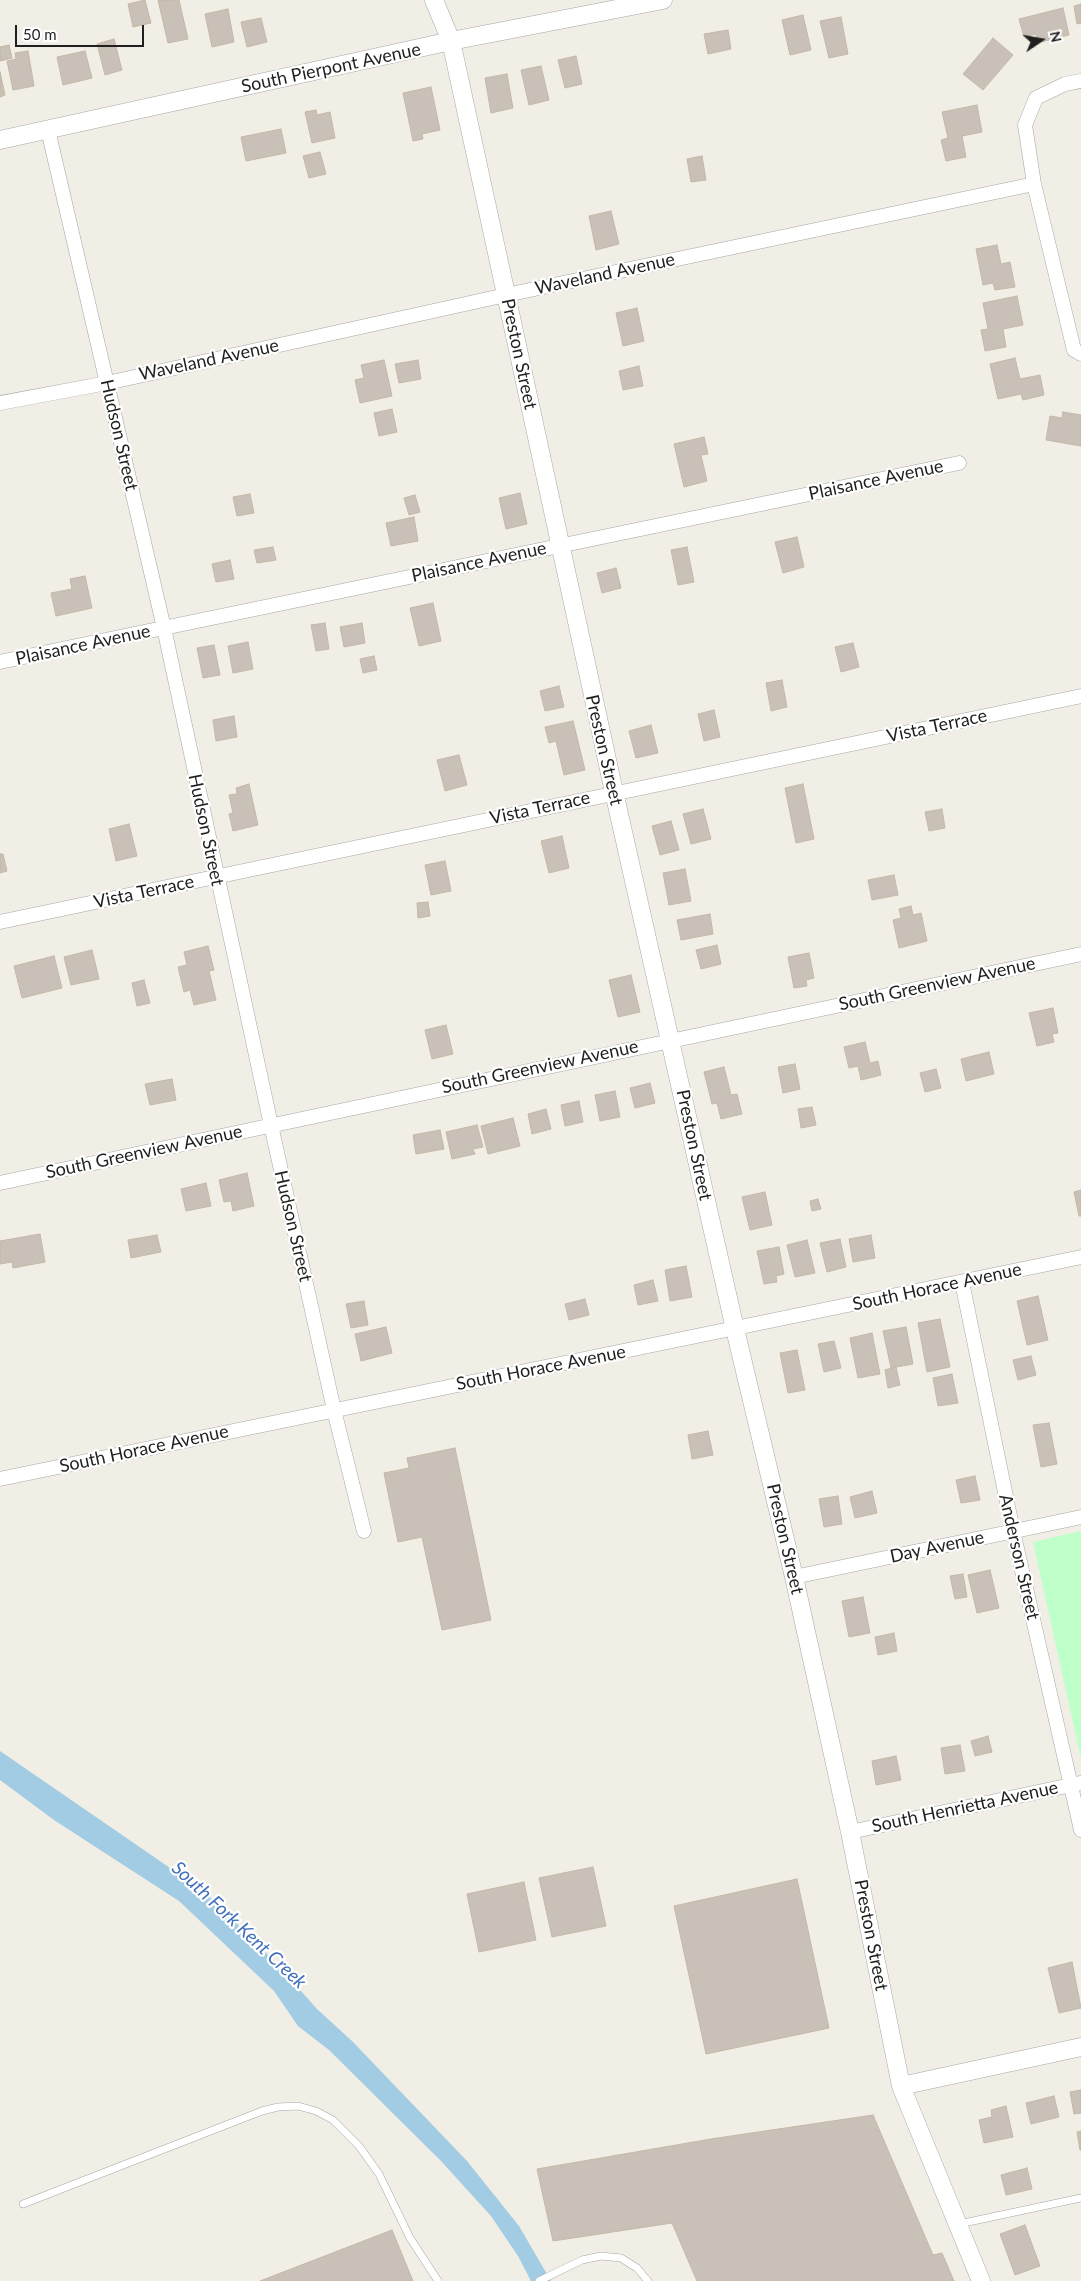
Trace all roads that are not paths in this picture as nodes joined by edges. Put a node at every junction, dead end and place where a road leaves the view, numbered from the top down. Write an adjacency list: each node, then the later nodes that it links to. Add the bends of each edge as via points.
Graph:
1 (434, 0): 3 (street, Preston Street)
2 (663, 0): 3 (street, South Pierpont Avenue)
3 (451, 41): 5 (street, South Pierpont Avenue); 8 (street, Preston Street)
4 (1081, 81): 7 (street, via 1064,84 1036,98 1025,125)
5 (48, 130): 6 (street, South Pierpont Avenue); 10 (street, Hudson Street)
6 (0, 140)
7 (1034, 184): 8 (street, Waveland Avenue); 9 (street, via 1074,350)
8 (506, 295): 10 (street, Waveland Avenue); 13 (street, Preston Street)
9 (1081, 354)
10 (107, 382): 11 (street, Waveland Avenue); 14 (street, Hudson Street)
11 (0, 403)
12 (959, 463): 13 (street, Plaisance Avenue)
13 (559, 545): 14 (street, Plaisance Avenue); 17 (street, Preston Street)
14 (164, 628): 15 (street, Plaisance Avenue); 18 (street, Hudson Street)
15 (0, 662)
16 (1081, 696): 17 (street, Vista Terrace)
17 (614, 792): 18 (street, Vista Terrace); 21 (street, Preston Street)
18 (216, 876): 19 (street, Vista Terrace); 22 (street, Hudson Street)
19 (0, 922)
20 (1081, 954): 21 (street, South Greenview Avenue)
21 (671, 1040): 22 (street, South Greenview Avenue); 26 (street, Preston Street)
22 (270, 1125): 23 (street, South Greenview Avenue); 27 (street, Hudson Street)
23 (0, 1183)
24 (1081, 1256): 25 (street, South Horace Avenue)
25 (962, 1282): 26 (street, South Horace Avenue); 31 (street, Anderson Street)
26 (735, 1329): 27 (street, South Horace Avenue); 32 (street, Preston Street)
27 (334, 1410): 28 (street, South Horace Avenue); 30 (street, Hudson Street)
28 (0, 1479)
29 (1081, 1517): 31 (street, Day Avenue)
30 (364, 1531)
31 (1013, 1531): 32 (street, Day Avenue); 33 (street, Anderson Street)
32 (794, 1577): 35 (street, Preston Street)
33 (1076, 1784): 34 (street, Anderson Street); 35 (street, South Henrietta Avenue)
34 (1081, 1830)
35 (850, 1832): 37 (street, Preston Street)
36 (1081, 2047): 37 (street)
37 (901, 2086): 40 (street, Preston Street)
38 (1081, 2198): 40 (lane)
39 (23, 2204): 41 (lane, via 262,2111 278,2106 298,2106 333,2120 359,2146 379,2174 410,2238)
40 (957, 2224): 44 (street, Preston Street)
41 (438, 2281)
42 (539, 2281): 43 (lane, via 582,2260 601,2256 621,2258 637,2268)
43 (648, 2281)
44 (981, 2281)

